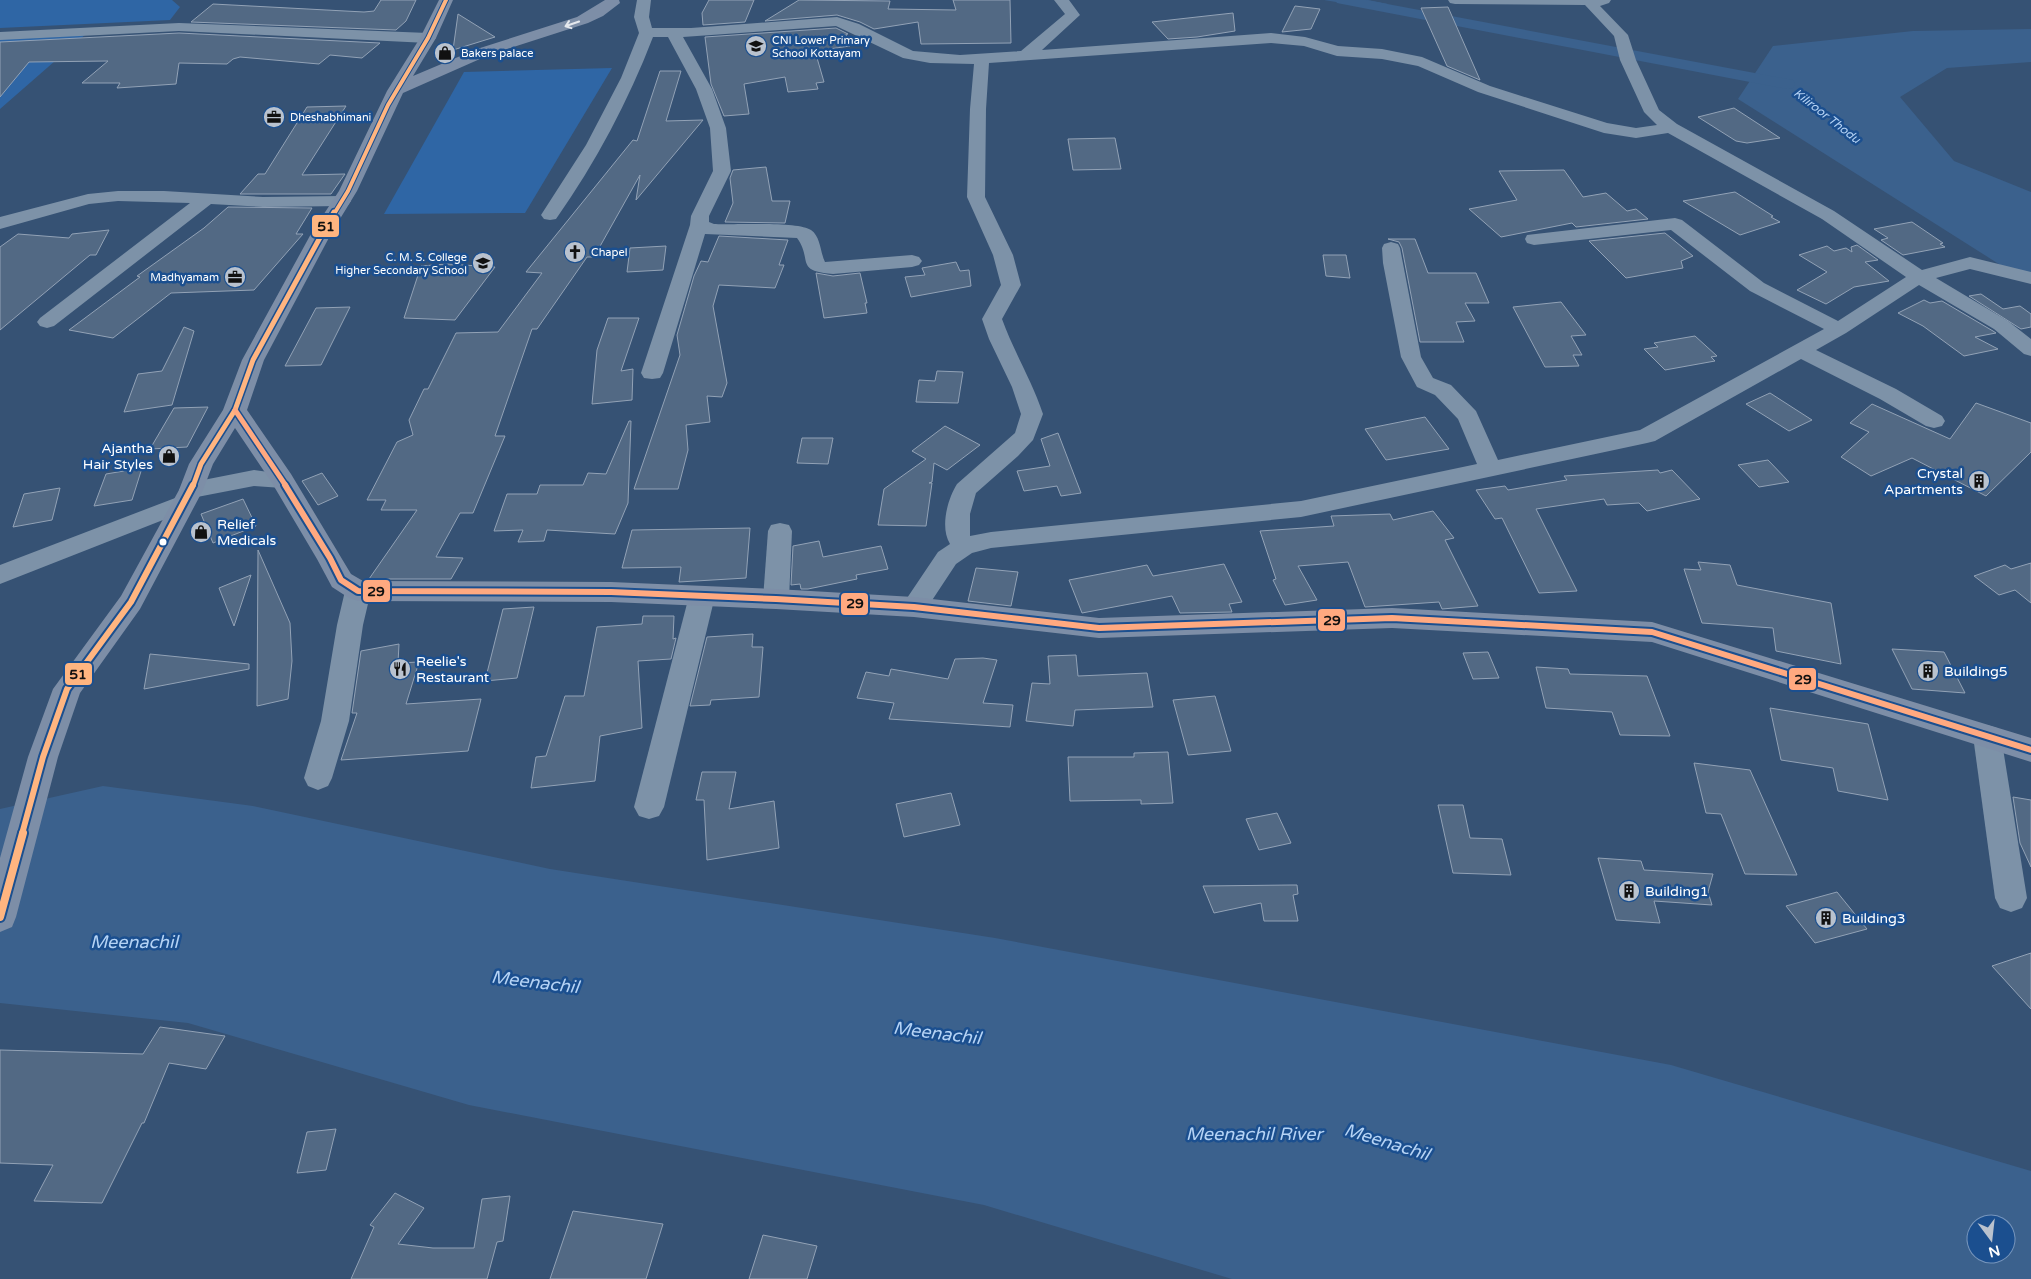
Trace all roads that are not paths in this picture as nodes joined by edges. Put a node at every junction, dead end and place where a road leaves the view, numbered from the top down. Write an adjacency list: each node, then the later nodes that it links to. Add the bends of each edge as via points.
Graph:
1 (446, 0): 10 (main road)
2 (612, 0): 13 (main road, one-way to 13, via 600,12 576,23 483,52)
3 (1060, 0): 11 (street, via 1073,15)
4 (1454, 0): 5 (street)
5 (1600, 0): 14 (street, via 1592,6 1621,35 1628,60 1652,112)
6 (641, 3): 7 (street)
7 (647, 33): 8 (street); 17 (street, via 595,145)
8 (674, 33): 12 (street, via 837,21 901,52 926,58); 19 (street, via 704,88 718,128 722,171 700,216)
9 (0, 36): 10 (street, via 179,27)
10 (428, 38): 13 (main road)
11 (1024, 56): 12 (street); 14 (street, via 1271,38 1422,62 1484,89 1604,128 1636,133)
12 (982, 59): 36 (street, via 976,197 1003,255 1011,284 992,319 1032,414 1025,434 1015,446 965,490 958,514 958,537)
13 (395, 91): 16 (main road)
14 (1672, 128): 23 (street, via 1828,216)
15 (206, 199): 16 (street); 18 (street, via 118,196 88,199); 25 (street)
16 (342, 201): 30 (main road, via 253,360)
17 (550, 215)
18 (0, 223)
19 (699, 225): 22 (street, via 711,230 804,234 810,242 815,263 820,267); 29 (street)
20 (1534, 239): 26 (street, via 1675,224 1757,287)
21 (1391, 248): 32 (street, via 1411,357 1425,382 1443,390 1468,416)
22 (912, 262)
23 (1919, 277): 24 (street, via 1970,263); 26 (street); 27 (street, via 2001,325)
24 (2031, 278)
25 (47, 322)
26 (1839, 329): 28 (street)
27 (2031, 350)
28 (1802, 351): 31 (street); 32 (street, via 1647,436)
29 (652, 372)
30 (234, 410): 33 (main road); 34 (main road, via 201,464)
31 (1934, 421)
32 (1491, 470): 36 (street, via 1301,509 990,540)
33 (282, 480): 34 (street, via 254,478); 38 (main road, via 341,580)
34 (187, 496): 37 (street); 47 (main road, via 131,602 67,689 43,756)
35 (780, 531): 40 (street)
36 (964, 546): 41 (street, via 947,558)
37 (0, 575)
38 (358, 591): 39 (main road); 44 (street, via 335,721)
39 (702, 596): 40 (main road); 45 (street)
40 (776, 599): 41 (main road)
41 (914, 607): 42 (main road, via 1099,628 1392,618 1652,632)
42 (1987, 736): 43 (main road); 46 (street)
43 (2031, 750)
44 (318, 778)
45 (649, 806)
46 (2011, 898)
47 (0, 918)

